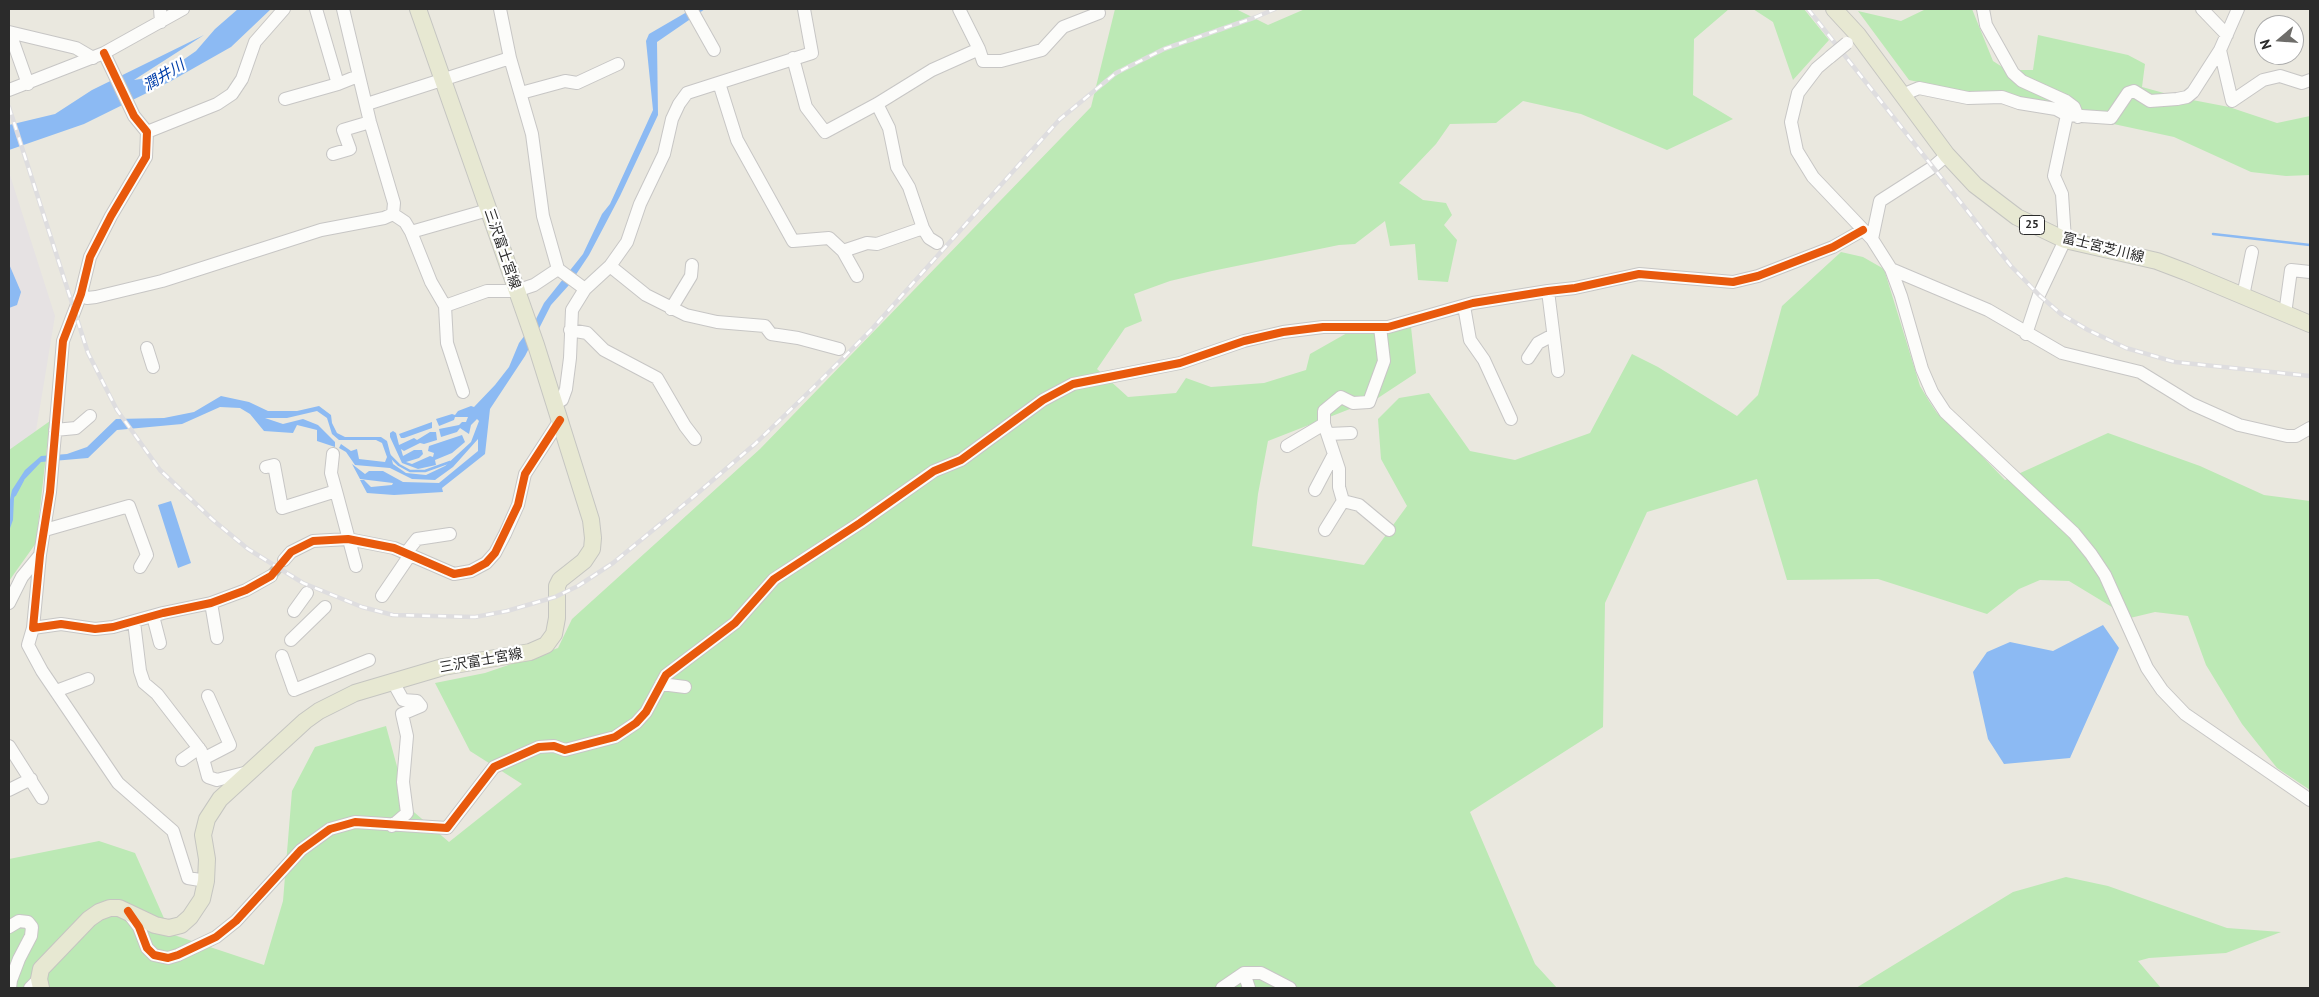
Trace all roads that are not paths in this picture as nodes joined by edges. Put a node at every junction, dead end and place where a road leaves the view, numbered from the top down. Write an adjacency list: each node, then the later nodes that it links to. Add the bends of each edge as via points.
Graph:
1 (183, 9): 15 (street)
2 (284, 9): 40 (street, via 255,42 242,79 232,94 217,104)
3 (316, 9): 31 (street)
4 (343, 9): 26 (street)
5 (418, 9): 27 (main road, 三沢富士宮線)
6 (500, 9): 23 (street)
7 (690, 9): 20 (street)
8 (804, 9): 24 (street, via 812,53)
9 (959, 9): 19 (street)
10 (1834, 9): 18 (main road, 富士宮芝川線 / 25)
11 (1983, 9): 38 (street, via 1986,25 2013,73 2022,81 2066,101 2074,107)
12 (2202, 9): 17 (street)
13 (2238, 9): 17 (street)
14 (1099, 13): 19 (street, via 1062,27 1042,50 1001,61 983,61)
15 (160, 15): 22 (street)
16 (10, 32): 22 (street); 30 (street)
17 (2226, 35): 21 (street)
18 (1853, 39): 34 (main road, 富士宮芝川線 / 25); 46 (street, bridge, via 1817,68 1798,93 1792,122 1797,151 1813,177)
19 (979, 49): 37 (street, via 932,70)
20 (714, 50)
21 (2220, 50): 28 (street, via 2232,101 2263,80 2280,76 2302,83); 38 (street, via 2187,97 2150,101 2134,92 2128,93 2111,118)
22 (102, 57): 30 (street); 40 (street, via 134,116)
23 (510, 58): 27 (street); 33 (street)
24 (793, 58): 29 (street); 37 (street, via 806,107 825,132)
25 (618, 64): 33 (street, via 577,83 565,82)
26 (358, 76): 31 (street); 36 (street)
27 (444, 79): 36 (street); 43 (main road, 三沢富士宮線)
28 (2310, 80)
29 (719, 83): 51 (street, via 737,140 793,241 829,238); 54 (street, via 687,94 679,104 664,154 640,204 627,242)
30 (28, 84): 32 (street)
31 (338, 84): 35 (street)
32 (9, 90)
33 (520, 93): 56 (street, via 532,134 543,216)
34 (1902, 94): 38 (street, via 1919,88 1968,98 2002,97 2056,109); 42 (main road, 富士宮芝川線 / 25)
35 (285, 100)
36 (367, 104): 39 (street)
37 (877, 104): 45 (street, via 889,128 897,167 909,187)
38 (2072, 116): 49 (street, via 2054,176 2062,194)
39 (370, 122): 41 (street, via 344,130 350,149); 44 (street, via 394,203)
40 (148, 132): 62 (street, via 146,157 90,257)
41 (333, 154)
42 (1947, 154): 48 (street, via 1933,167 1880,201); 49 (main road, 富士宮芝川線 / 25, via 1994,202)
43 (488, 210): 47 (street); 61 (main road, 三沢富士宮線)
44 (393, 214): 47 (street, via 405,222); 62 (street, via 312,233 162,281 96,297 87,298)
45 (923, 228): 50 (street); 51 (street, via 877,244 867,243)
46 (1863, 230): 48 (street); 60 (street, via 1833,247 1758,276 1733,282 1638,274 1575,288)
47 (411, 232): 64 (street, via 431,282)
48 (1872, 239): 55 (street)
49 (2065, 240): 63 (main road, 富士宮芝川線 / 25, via 2157,261); 71 (street, via 2038,295)
50 (937, 243)
51 (843, 251): 58 (street)
52 (2252, 252): 63 (street)
53 (692, 265): 66 (street, via 691,276)
54 (610, 266): 59 (street); 66 (street, via 646,296)
55 (1891, 269): 71 (street, via 1988,310); 133 (street, via 1932,392 1945,412 2074,533 2091,554 2105,575 2147,668 2162,690 2185,714)
56 (561, 271): 59 (street); 61 (street)
57 (2310, 272): 67 (street, via 2292,270)
58 (856, 276)
59 (581, 286): 70 (street, via 572,310)
60 (1548, 290): 65 (street); 72 (street)
61 (516, 291): 64 (street, via 487,291); 79 (main road, 三沢富士宮線)
62 (81, 294): 85 (street, via 64,341)
63 (2243, 296): 67 (main road, 富士宮芝川線 / 25)
64 (445, 306): 78 (street, via 448,343)
65 (1464, 306): 69 (street, via 1388,327); 81 (street, via 1470,340 1484,360)
66 (671, 309): 74 (street, via 696,318 765,326 771,334)
67 (2285, 314): 68 (main road, 富士宮芝川線 / 25)
68 (2310, 324)
69 (1380, 326): 84 (street, via 1384,361 1369,402 1353,403 1341,397 1324,411); 122 (street, via 1323,326 1284,332 1244,341 1180,363 1067,386 960,460 934,471 774,579 734,623 666,675)
70 (570, 330): 79 (street, via 566,389 562,400); 87 (street, via 587,334 604,350 657,378)
71 (2026, 334): 83 (street, via 2062,353 2140,372 2192,404 2239,425 2287,436 2296,436)
72 (1554, 335): 75 (street, via 1538,343); 77 (street)
73 (147, 348): 76 (street)
74 (839, 349)
75 (1528, 358)
76 (153, 367)
77 (1558, 372)
78 (463, 392)
79 (554, 402): 82 (main road, 三沢富士宮線)
80 (90, 416): 85 (street, via 76,428)
81 (1511, 419)
82 (560, 420): 100 (street, via 526,474 518,505 505,534 486,563 471,571 454,574); 121 (main road, 三沢富士宮線, via 591,520 593,538 592,549 584,561 557,586 554,634 546,645 530,652 443,667)
83 (2310, 428)
84 (1326, 429): 86 (street); 88 (street); 90 (street)
85 (55, 430): 95 (street)
86 (1351, 433)
87 (695, 439)
88 (1287, 446)
89 (333, 454): 93 (street, via 331,473)
90 (1334, 454): 92 (street); 94 (street)
91 (266, 467): 93 (street, via 274,465 282,508)
92 (1315, 490)
93 (336, 491): 99 (street)
94 (1343, 501): 96 (street); 97 (street, via 1360,505)
95 (45, 530): 101 (street); 104 (street, via 129,506 147,555)
96 (1325, 530)
97 (1389, 530)
98 (450, 534): 100 (street, via 418,539)
99 (348, 539): 100 (street); 102 (street, via 313,541 291,552); 103 (street)
100 (408, 554): 107 (street)
101 (40, 555): 108 (street, via 22,577); 114 (street)
102 (284, 560)
103 (356, 566)
104 (140, 567)
105 (271, 576): 109 (street, via 246,590)
106 (307, 594): 111 (street)
107 (382, 596)
108 (9, 603)
109 (211, 603): 112 (street); 115 (street)
110 (325, 607): 116 (street)
111 (294, 611)
112 (152, 616): 113 (street); 117 (street)
113 (134, 622): 114 (street, via 95,629 61,624); 127 (street, via 144,684 157,694)
114 (33, 628): 124 (street, via 28,645)
115 (217, 638)
116 (290, 640)
117 (160, 643)
118 (282, 656): 119 (street, via 294,690)
119 (369, 660)
120 (88, 679): 124 (street)
121 (393, 682): 129 (main road, 三沢富士宮線, via 355,694 319,711); 134 (street, via 403,700 417,701 421,706 402,714 407,736 403,782 407,813)
122 (661, 684): 123 (street); 134 (street, via 646,712 616,737 565,750 554,746 539,747 494,767 447,828)
123 (685, 687)
124 (56, 691): 135 (street, via 118,783 173,831 188,878)
125 (208, 696): 127 (street, via 230,745)
126 (9, 746): 130 (street)
127 (201, 754): 128 (street); 129 (street, via 208,777 217,780)
128 (182, 760)
129 (251, 772): 135 (main road, 三沢富士宮線, via 220,799 204,825)
130 (31, 779): 131 (street); 132 (street)
131 (9, 790)
132 (42, 798)
133 (2310, 800)
134 (392, 826): 136 (street, via 355,822 330,829 301,850 236,921 216,936 178,955 168,958 154,955 146,948 139,926)
135 (206, 881): 136 (main road, 三沢富士宮線, via 202,899 181,925 169,928 155,925)
136 (128, 911): 139 (main road, 三沢富士宮線, via 110,908 89,919 41,969)
137 (9, 926): 140 (street, via 19,921 28,922 32,927 31,936 10,980)
138 (1244, 973): 141 (street); 142 (street); 143 (street, via 1262,973)
139 (37, 985)
140 (10, 988)
141 (1222, 988)
142 (1249, 988)
143 (1290, 988)

